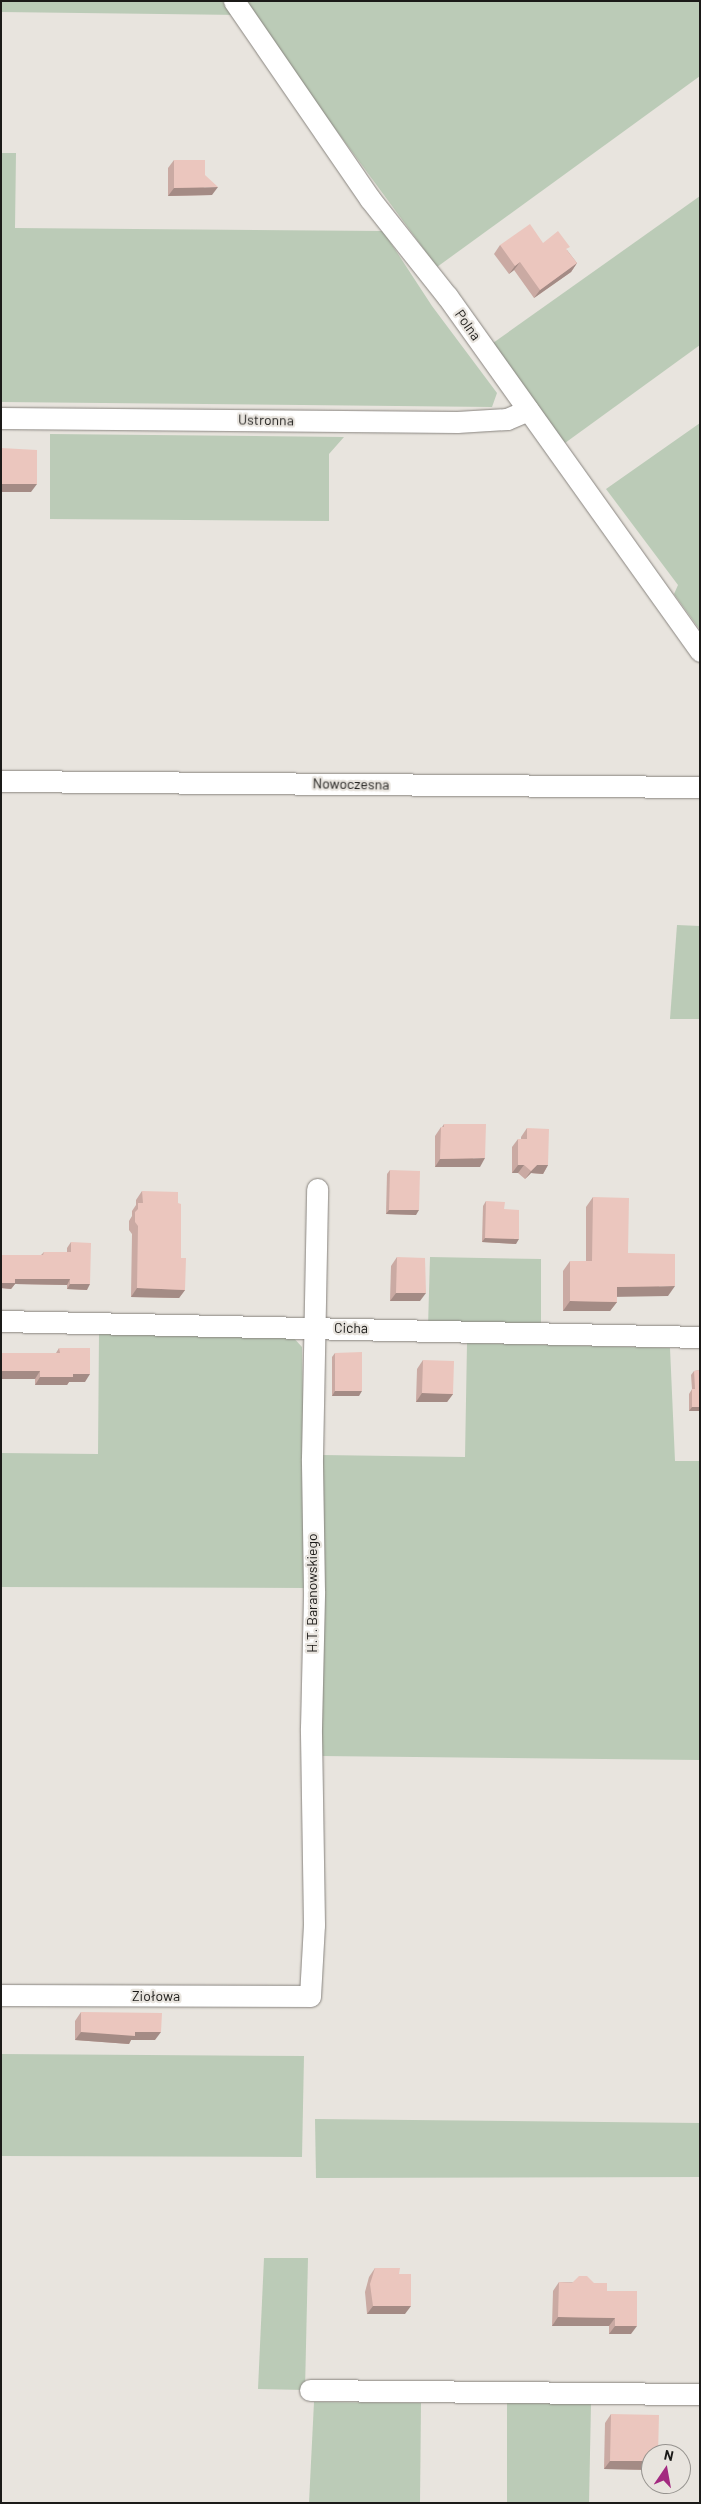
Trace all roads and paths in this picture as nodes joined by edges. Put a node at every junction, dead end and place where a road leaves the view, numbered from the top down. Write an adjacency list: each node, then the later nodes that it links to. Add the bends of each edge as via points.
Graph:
1 (234, 1): 2 (street, Polna, via 370,199 447,296)
2 (528, 410): 3 (street, Ustronna, via 507,418 457,422); 4 (street, Polna)
3 (1, 418)
4 (700, 652)
5 (1, 781): 6 (street, Nowoczesna)
6 (700, 787)
7 (317, 1189): 9 (street, H.T. Baranowskiego)
8 (1, 1321): 9 (street, Cicha)
9 (314, 1327): 10 (street, Cicha); 12 (street, H.T. Baranowskiego, via 311,1728 314,1925)
10 (700, 1337)
11 (1, 1995): 12 (street, Ziołowa)
12 (310, 1996)
13 (310, 2390): 14 (street)
14 (700, 2394)

